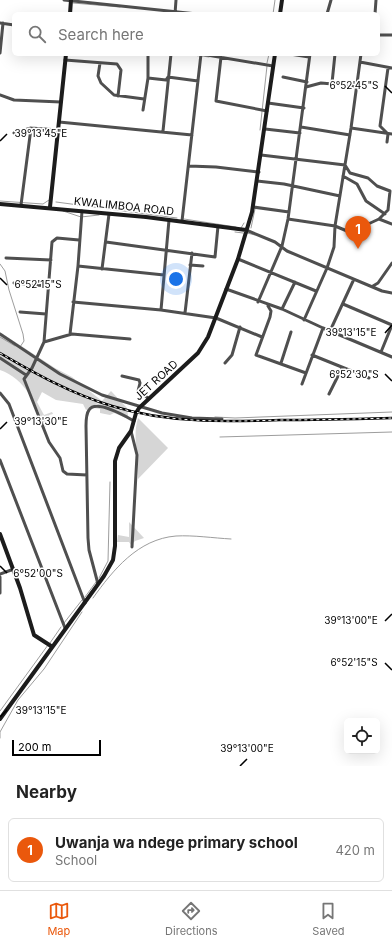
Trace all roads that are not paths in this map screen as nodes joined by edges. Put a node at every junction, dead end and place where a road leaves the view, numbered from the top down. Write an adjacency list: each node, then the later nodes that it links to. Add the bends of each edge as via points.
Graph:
1 (64, 0): 7 (street)
2 (128, 0): 9 (street)
3 (176, 0): 11 (street)
4 (282, 0): 12 (main road)
5 (331, 0): 13 (street)
6 (376, 0): 14 (street)
7 (71, 1): 8 (street); 10 (main road)
8 (96, 2): 9 (street)
9 (127, 6): 11 (street)
10 (70, 12)
11 (175, 12)
12 (280, 12)
13 (328, 12)
14 (375, 12)
15 (2, 23): 16 (street); 19 (street)
16 (12, 25)
17 (380, 36): 18 (street)
18 (392, 36)
19 (0, 53)
20 (66, 56): 30 (main road)
21 (148, 56): 37 (street)
22 (171, 56): 35 (street)
23 (201, 56): 38 (street)
24 (214, 56): 29 (street)
25 (275, 56): 33 (main road, JET ROAD)
26 (310, 56): 39 (street)
27 (335, 56): 40 (street)
28 (361, 56): 31 (street)
29 (221, 57): 33 (street); 50 (street, via 216,101)
30 (65, 60): 32 (street); 46 (main road)
31 (360, 62): 34 (street); 41 (street)
32 (100, 63): 44 (street, via 98,76 101,83); 44 (street, via 117,64 120,67)
33 (273, 66): 47 (main road, JET ROAD)
34 (390, 68): 60 (street, via 380,126)
35 (168, 77): 37 (street, via 166,80); 38 (street); 57 (street)
36 (283, 77): 39 (street)
37 (148, 78): 45 (street)
38 (198, 81): 62 (street)
39 (306, 82): 42 (street)
40 (332, 83): 41 (street); 42 (street)
41 (356, 86): 54 (street)
42 (306, 87): 48 (street)
43 (0, 96): 46 (street, via 14,100)
44 (118, 96): 45 (street)
45 (144, 99): 49 (street)
46 (61, 102): 51 (main road)
47 (268, 103): 48 (street); 50 (main road, JET ROAD)
48 (304, 108): 52 (street)
49 (143, 110)
50 (267, 112): 56 (main road, JET ROAD)
51 (59, 122): 55 (main road); 57 (street)
52 (301, 127): 59 (street); 63 (street)
53 (31, 128): 55 (street); 58 (street); 75 (street)
54 (351, 128): 60 (street); 63 (street)
55 (58, 130): 76 (main road)
56 (264, 130): 59 (street); 65 (main road, JET ROAD)
57 (162, 132): 62 (street)
58 (14, 133)
59 (300, 133): 66 (street)
60 (388, 134): 61 (street); 64 (street)
61 (392, 134)
62 (192, 135): 68 (street)
63 (350, 135): 67 (street)
64 (387, 142)
65 (261, 156): 66 (street); 69 (main road, JET ROAD)
66 (296, 158): 67 (street); 72 (street)
67 (345, 165): 70 (street); 81 (street, via 350,173 368,178 377,186 390,191 390,207)
68 (189, 166): 69 (street); 85 (street)
69 (259, 172): 71 (main road, JET ROAD)
70 (343, 176): 73 (street); 81 (street, via 357,184 366,200)
71 (257, 181): 72 (street); 77 (main road, JET ROAD)
72 (292, 186): 73 (street); 79 (street)
73 (340, 196): 88 (street)
74 (0, 204): 75 (main road, KWALIMBOA ROAD)
75 (21, 205): 76 (main road, KWALIMBOA ROAD)
76 (50, 207): 78 (main road, KWALIMBOA ROAD)
77 (253, 207): 79 (street); 89 (main road, JET ROAD)
78 (82, 211): 80 (main road, KWALIMBOA ROAD); 90 (street)
79 (289, 212): 82 (street)
80 (109, 214): 84 (main road, KWALIMBOA ROAD); 91 (street)
81 (385, 214): 83 (street)
82 (288, 219): 88 (street); 92 (street)
83 (379, 219): 86 (street); 88 (street, via 353,231)
84 (169, 220): 85 (main road, KWALIMBOA ROAD); 93 (street)
85 (182, 221): 87 (main road, KWALIMBOA ROAD)
86 (392, 224)
87 (218, 226): 89 (main road, KWALIMBOA ROAD); 94 (street, via 216,256)
88 (335, 226): 102 (street, via 334,247)
89 (246, 230): 92 (street); 96 (main road, JET ROAD)
90 (79, 240): 97 (street, via 54,239); 100 (street)
91 (106, 242): 93 (street); 103 (street)
92 (282, 246): 102 (street, via 287,251); 104 (street)
93 (166, 249): 94 (street); 105 (street)
94 (192, 253): 99 (street)
95 (6, 258): 97 (street)
96 (238, 259): 104 (street); 111 (main road, JET ROAD)
97 (51, 260): 109 (street)
98 (392, 263): 110 (street)
99 (190, 265): 101 (street); 121 (street)
100 (78, 266): 103 (street); 114 (street)
101 (203, 266)
102 (327, 268): 106 (street); 112 (street)
103 (102, 269): 105 (street)
104 (270, 271): 107 (street); 115 (street)
105 (164, 276): 119 (street)
106 (354, 279): 110 (street); 117 (street)
107 (295, 282): 112 (street); 118 (street)
108 (14, 283): 109 (street)
109 (48, 286): 122 (street)
110 (373, 286): 113 (street)
111 (226, 289): 115 (street); 123 (main road, JET ROAD)
112 (316, 291): 124 (street)
113 (392, 293)
114 (73, 302): 119 (street); 130 (street)
115 (258, 302): 116 (street)
116 (266, 304): 118 (street); 131 (street, via 271,315)
117 (342, 304): 127 (street); 134 (street, via 392,325)
118 (282, 309): 124 (street)
119 (161, 310): 121 (street)
120 (20, 312): 122 (street)
121 (185, 313): 123 (street)
122 (46, 314): 133 (street)
123 (216, 318): 125 (street); 149 (main road, JET ROAD, via 198,353)
124 (304, 320): 126 (street)
125 (240, 328): 131 (street); 139 (street, via 230,358)
126 (323, 328): 127 (street); 135 (street)
127 (330, 331): 134 (street)
128 (291, 332): 140 (street)
129 (0, 334): 138 (street)
130 (70, 334): 132 (street); 133 (street)
131 (262, 337): 140 (street, via 256,355)
132 (130, 338)
133 (44, 342): 138 (street)
134 (381, 352): 136 (street)
135 (312, 355): 141 (street); 142 (street)
136 (392, 357)
137 (0, 358): 143 (street)
138 (37, 358): 143 (street); 150 (street, via 95,393)
139 (225, 363)
140 (281, 363): 142 (street)
141 (342, 368): 145 (street); 148 (street)
142 (306, 373): 146 (street)
143 (26, 375): 155 (street, via 24,379 49,442 60,458 63,471 72,475)
144 (122, 376): 149 (street, via 139,380 138,391)
145 (369, 378)
146 (302, 384)
147 (0, 393): 163 (street, via 9,404)
148 (329, 394)
149 (148, 398): 150 (main road, JET ROAD)
150 (141, 406): 151 (street, via 172,415); 152 (main road, JET ROAD)
151 (222, 419)
152 (134, 421): 153 (main road, JET ROAD); 155 (street, via 102,407 89,409 86,426)
153 (131, 431): 158 (street, via 137,455); 161 (main road, JET ROAD, via 119,448 115,461 114,553)
154 (0, 460): 164 (street)
155 (87, 475): 161 (street, via 88,550)
156 (0, 534): 157 (main road)
157 (2, 546): 159 (main road)
158 (132, 547)
159 (14, 569): 160 (street); 165 (main road, via 34,635)
160 (0, 576): 162 (street)
161 (98, 584): 163 (main road, JET ROAD)
162 (0, 593)
163 (84, 602): 164 (main road, JET ROAD)
164 (65, 628): 165 (main road, JET ROAD)
165 (51, 646): 166 (main road, JET ROAD)
166 (0, 718)

